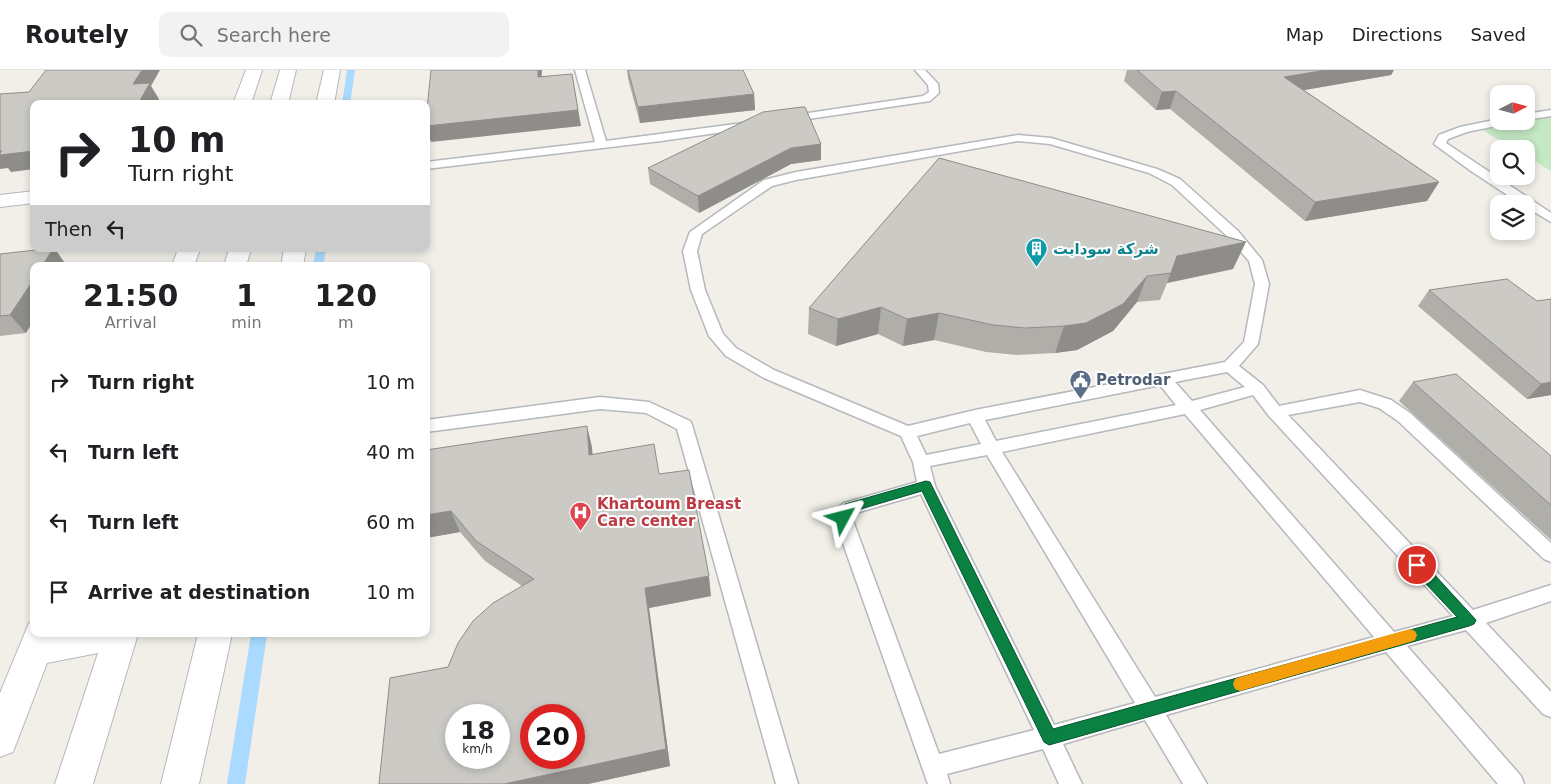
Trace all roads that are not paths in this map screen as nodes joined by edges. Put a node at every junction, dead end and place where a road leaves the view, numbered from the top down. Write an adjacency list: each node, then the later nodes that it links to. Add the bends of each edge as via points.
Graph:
1 (254, 70): 6 (street)
2 (288, 70): 7 (street)
3 (332, 70): 8 (street)
4 (580, 70): 14 (lane)
5 (920, 70): 11 (lane, via 933,84 934,93 926,99)
6 (243, 100)
7 (280, 100)
8 (327, 100)
9 (1551, 113): 10 (lane)
10 (1535, 116)
11 (779, 121)
12 (759, 124): 14 (lane)
13 (1490, 124): 18 (lane, via 1443,137 1440,144)
14 (601, 144): 15 (lane)
15 (430, 165)
16 (30, 197): 17 (street)
17 (0, 201)
18 (1551, 218)
19 (1230, 366): 20 (lane); 21 (lane); 26 (lane, via 1251,344 1262,284 1255,260 1233,234 1176,182 1153,171 1051,142 1018,138 768,183 696,232 690,251 698,290 716,336 731,352 769,374)
20 (1164, 380): 22 (lane); 24 (lane)
21 (1257, 389): 22 (lane); 23 (lane)
22 (1188, 408): 27 (lane); 36 (lane)
23 (1275, 412): 30 (lane, via 1360,396 1385,404 1404,417); 32 (lane)
24 (975, 416): 26 (lane); 27 (lane)
25 (430, 425): 45 (lane, via 600,403 649,408 684,425)
26 (907, 432): 28 (lane)
27 (990, 446): 28 (lane); 39 (lane)
28 (921, 462): 29 (lane)
29 (926, 486): 40 (lane); 42 (lane, via 850,508 843,518)
30 (1551, 554)
31 (1551, 593): 32 (lane)
32 (1469, 620): 36 (lane); 38 (lane)
33 (86, 637): 37 (street)
34 (119, 637): 43 (street)
35 (214, 637): 44 (street)
36 (1388, 641): 39 (lane); 48 (lane)
37 (38, 642): 41 (street)
38 (1551, 707)
39 (1152, 709): 40 (lane); 47 (lane)
40 (1049, 737): 42 (lane); 46 (lane)
41 (0, 738)
42 (935, 775)
43 (74, 784)
44 (180, 784)
45 (787, 784)
46 (1071, 784)
47 (1196, 784)
48 (1513, 784)

